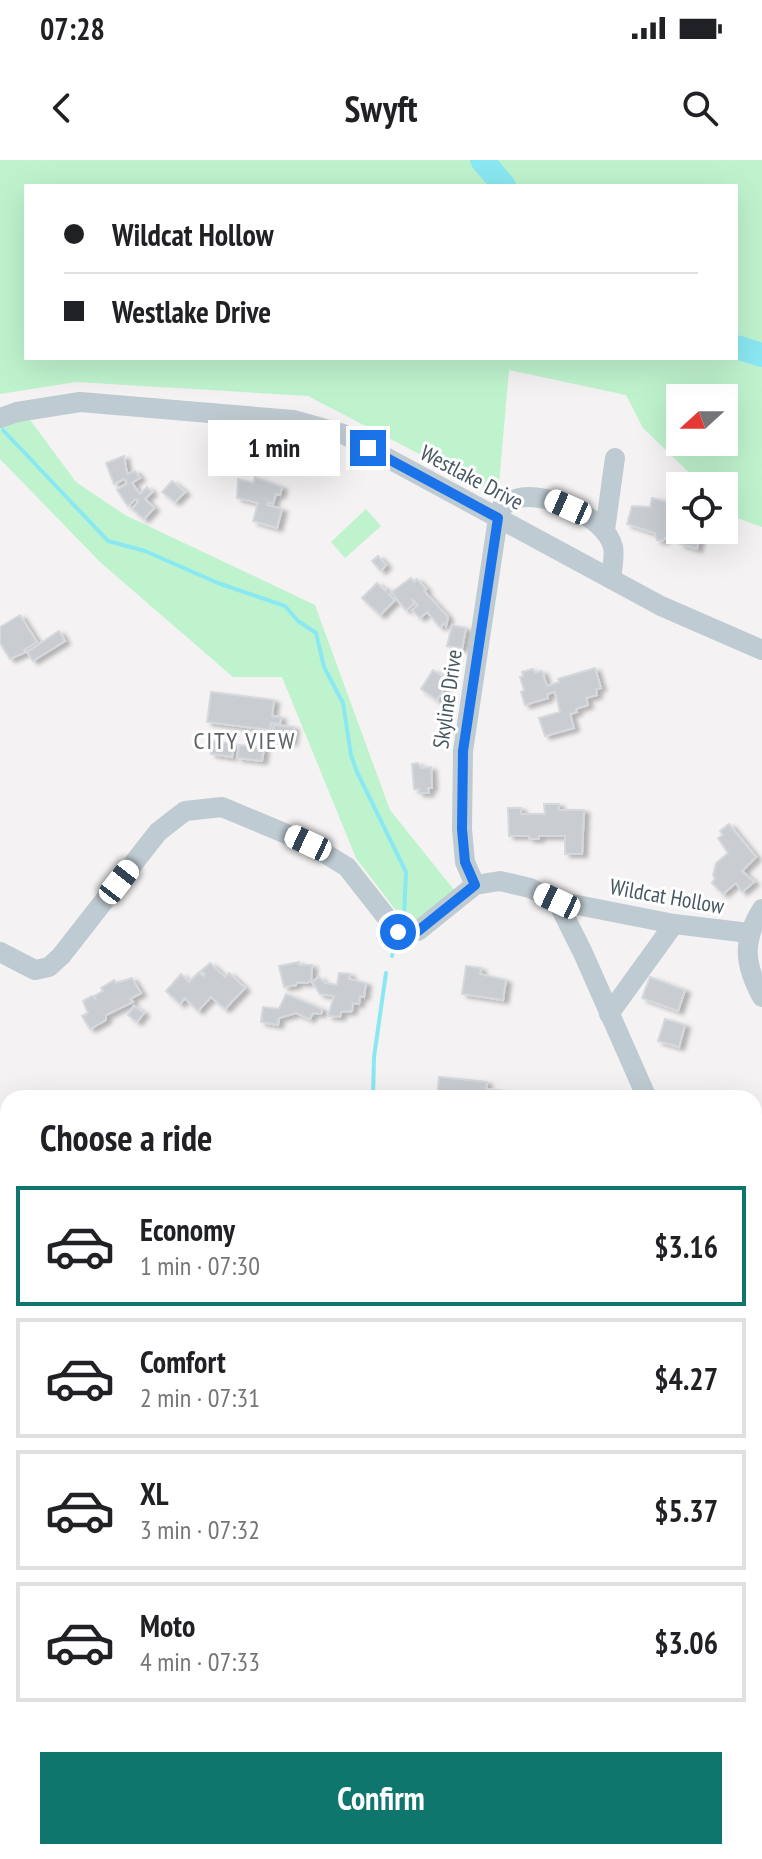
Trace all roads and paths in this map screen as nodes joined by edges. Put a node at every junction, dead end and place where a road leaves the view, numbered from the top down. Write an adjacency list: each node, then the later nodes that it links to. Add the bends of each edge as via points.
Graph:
1 (0, 418): 3 (street, Westlake Drive, via 80,402 293,420 343,434)
2 (615, 458): 4 (street)
3 (498, 518): 4 (street, via 502,506 520,498 553,500); 5 (street, Westlake Drive); 7 (street, Skyline Drive, via 463,751 464,851)
4 (605, 530): 5 (street, via 614,548)
5 (611, 579): 6 (street, Westlake Drive)
6 (762, 650)
7 (475, 885): 8 (street, Wildcat Hollow, via 500,881); 12 (street, via 418,931 398,932 347,867 308,843 222,807 185,811 158,832 49,967 35,970)
8 (557, 901): 10 (street, Wildcat Hollow); 14 (street)
9 (762, 909): 11 (street)
10 (674, 924): 11 (street, Wildcat Hollow); 14 (street)
11 (749, 933): 13 (street, via 747,959)
12 (0, 952)
13 (762, 997)
14 (609, 1014): 15 (street)
15 (643, 1090)

